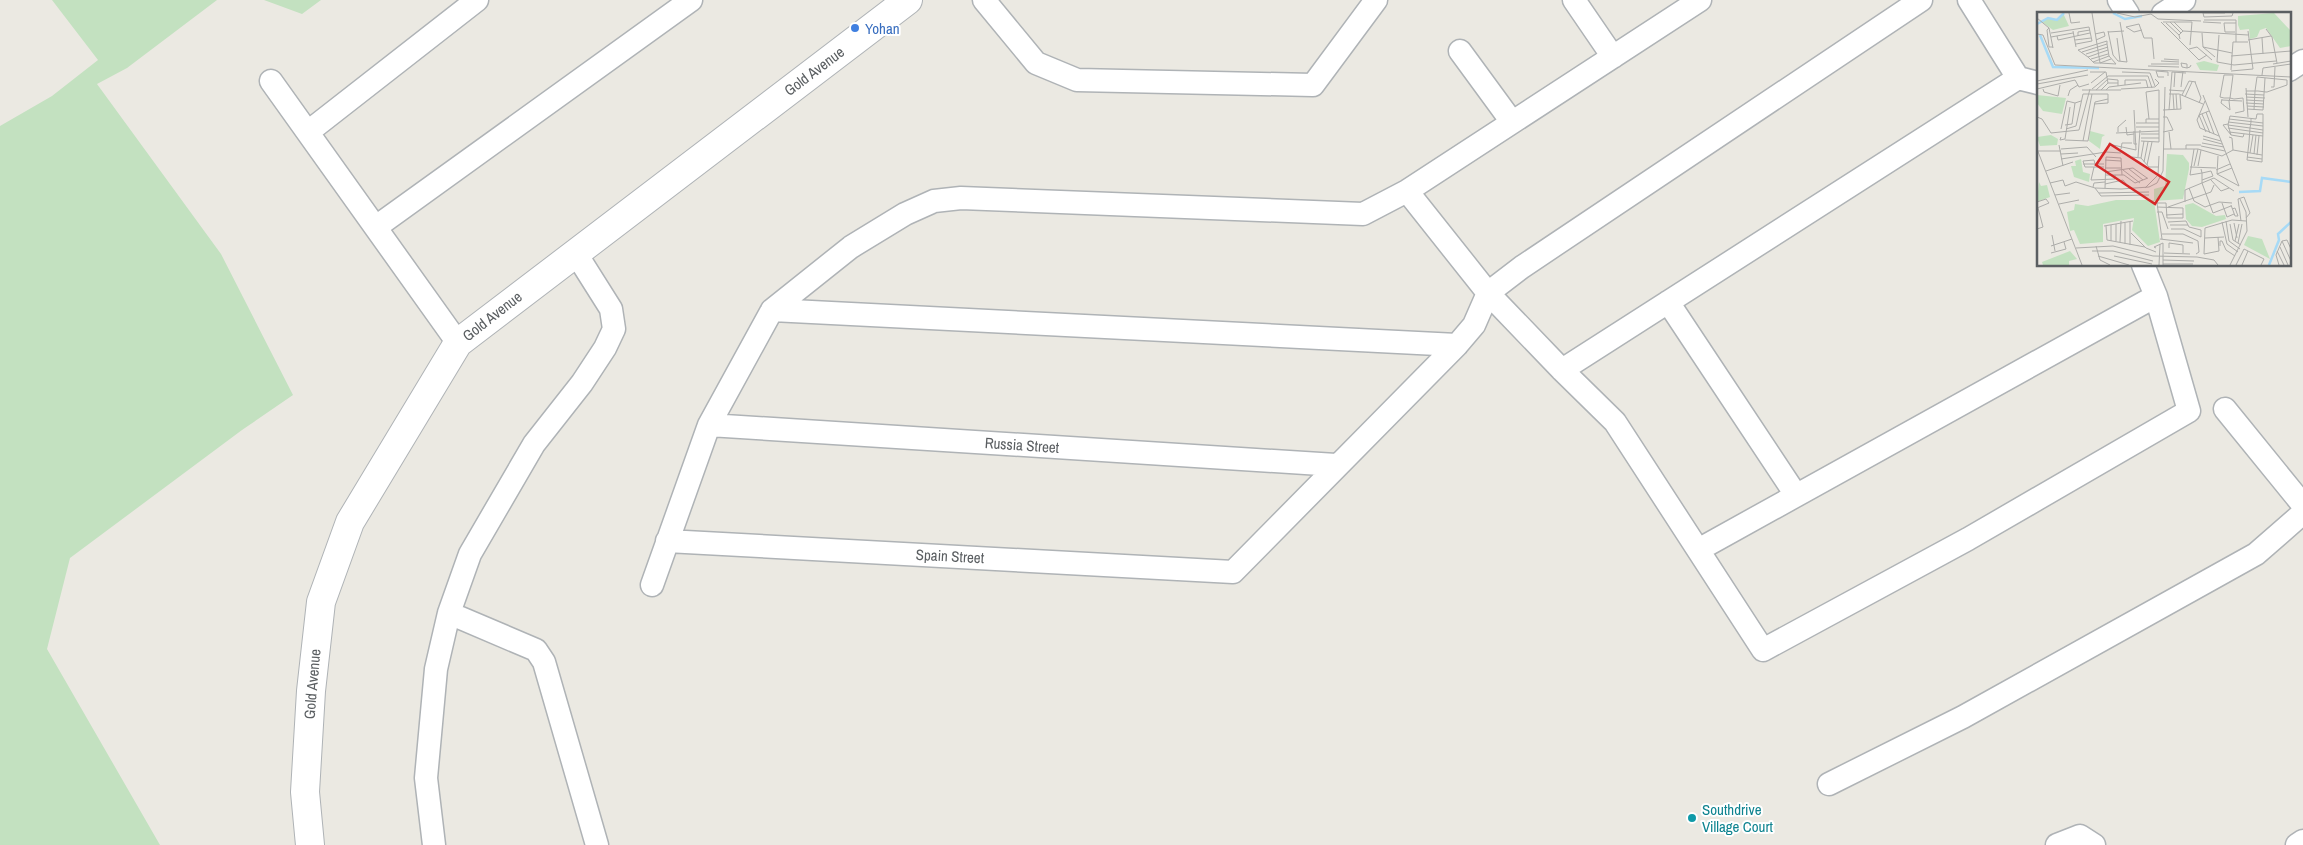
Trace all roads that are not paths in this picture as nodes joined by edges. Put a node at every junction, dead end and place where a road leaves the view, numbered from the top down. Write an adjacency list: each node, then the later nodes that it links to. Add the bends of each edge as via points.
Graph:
1 (477, 0): 21 (street)
2 (691, 0): 23 (street)
3 (908, 0): 24 (street, Gold Avenue)
4 (984, 0): 5 (street, via 1036,63 1077,80 1313,85)
5 (1376, 0)
6 (1574, 0): 15 (street)
7 (1700, 0): 15 (street)
8 (1921, 0): 26 (street)
9 (1969, 0): 18 (street)
10 (2119, 0): 12 (street)
11 (2184, 0): 13 (street)
12 (2127, 12)
13 (2166, 12)
14 (1460, 51): 20 (street)
15 (1613, 57): 20 (street)
16 (2303, 61): 17 (street)
17 (2290, 69)
18 (2028, 80): 28 (street)
19 (271, 81): 21 (street)
20 (1512, 122): 22 (street)
21 (308, 132): 23 (street)
22 (1407, 191): 26 (street); 29 (street, via 1363,214 960,198 934,201 905,214 851,248)
23 (376, 227): 30 (street)
24 (576, 252): 30 (street, Gold Avenue); 42 (street, via 611,309 614,329 582,383 534,444 470,554)
25 (2143, 266): 27 (street)
26 (1488, 293): 31 (street, via 1474,325); 32 (street)
27 (2156, 296): 36 (street); 40 (street, via 2189,411 1968,539 1763,650)
28 (1668, 302): 32 (street); 36 (street)
29 (772, 310): 31 (street); 34 (street)
30 (458, 343): 45 (street, Gold Avenue, via 350,522 321,602 310,691 305,792)
31 (1457, 344): 35 (street)
32 (1562, 370): 40 (street, via 1616,422)
33 (2225, 409): 37 (street)
34 (709, 425): 35 (street, Russia Street); 39 (street)
35 (1336, 465): 39 (street, Spain Street, via 1233,572)
36 (1796, 495): 40 (street)
37 (2303, 505)
38 (2303, 513): 43 (street, via 2256,554 1963,717)
39 (667, 541): 41 (street)
40 (1698, 550)
41 (652, 584)
42 (449, 613): 46 (street, via 436,670 426,778); 47 (street, via 536,650 544,662)
43 (1830, 784)
44 (2303, 841): 50 (street)
45 (310, 845)
46 (434, 845)
47 (597, 845)
48 (2056, 845): 49 (street, via 2080,836)
49 (2094, 845)
50 (2297, 845)

